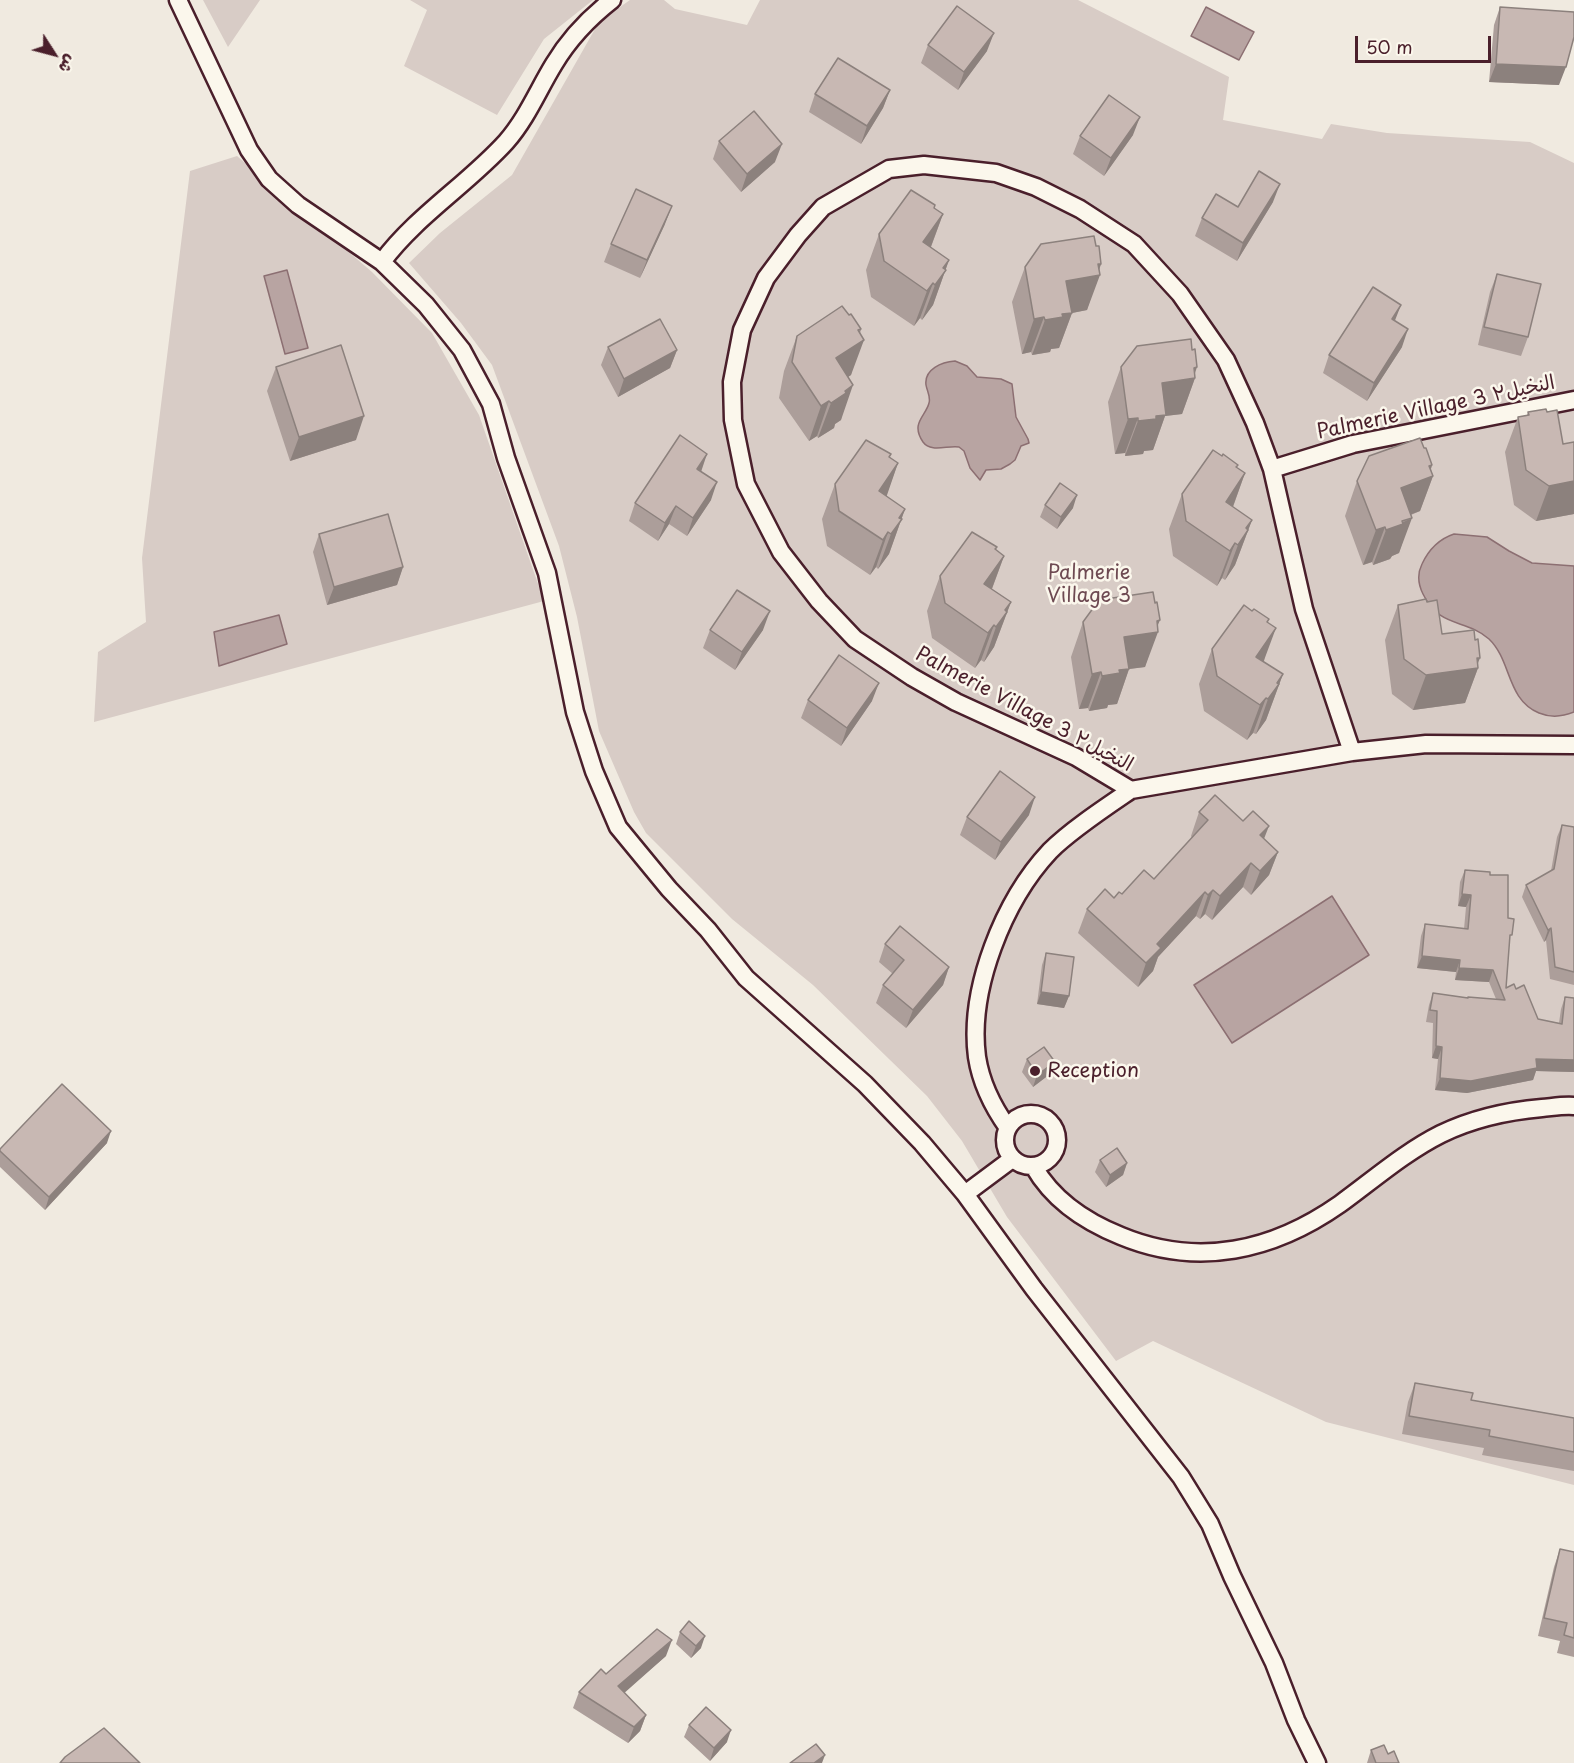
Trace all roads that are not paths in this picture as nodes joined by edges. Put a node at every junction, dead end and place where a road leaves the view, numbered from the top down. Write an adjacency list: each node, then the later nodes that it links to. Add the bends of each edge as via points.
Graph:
1 (178, 0): 3 (street, via 249,150 269,179 298,206)
2 (612, 0): 3 (street, via 573,36 508,140 397,242)
3 (382, 262): 13 (street, via 462,350 491,404 547,573 575,712 618,827 746,978 865,1084)
4 (1574, 400): 5 (street, Palmerie Village 3 النخيل٣, via 1353,444)
5 (1272, 469): 7 (street, Palmerie Village 3 النخيل٣, via 1304,609); 8 (street, Palmerie Village 3 النخيل٣, via 1256,423 1226,360 1180,294 1134,244 1080,208 996,173 924,165 889,169 823,207 766,278 742,330 732,382 733,420 746,484 781,552 819,601 855,639 912,676 956,702 1076,757)
6 (1574, 745): 7 (street, Palmerie Village 3 النخيل٣, via 1426,744)
7 (1352, 752): 8 (street, Palmerie Village 3 النخيل٣)
8 (1131, 790): 10 (street, Palmerie Village 3 النخيل٣, via 1051,851 1016,895 992,949 977,1007 977,1057 985,1087)
9 (1574, 1106): 12 (street, via 1490,1114 1441,1134 1381,1172 1339,1205 1285,1236 1240,1249 1193,1254 1142,1245 1095,1226 1043,1183)
10 (1008, 1128): 11 (street, Palmerie Village 3 النخيل٣, via 1006,1150); 12 (street, via 1015,1119 1036,1114 1054,1126 1058,1136 1053,1156)
11 (1012, 1159): 12 (street); 13 (street)
12 (1034, 1167)
13 (965, 1194): 14 (street, via 1181,1477 1210,1524)
14 (1317, 1763)

